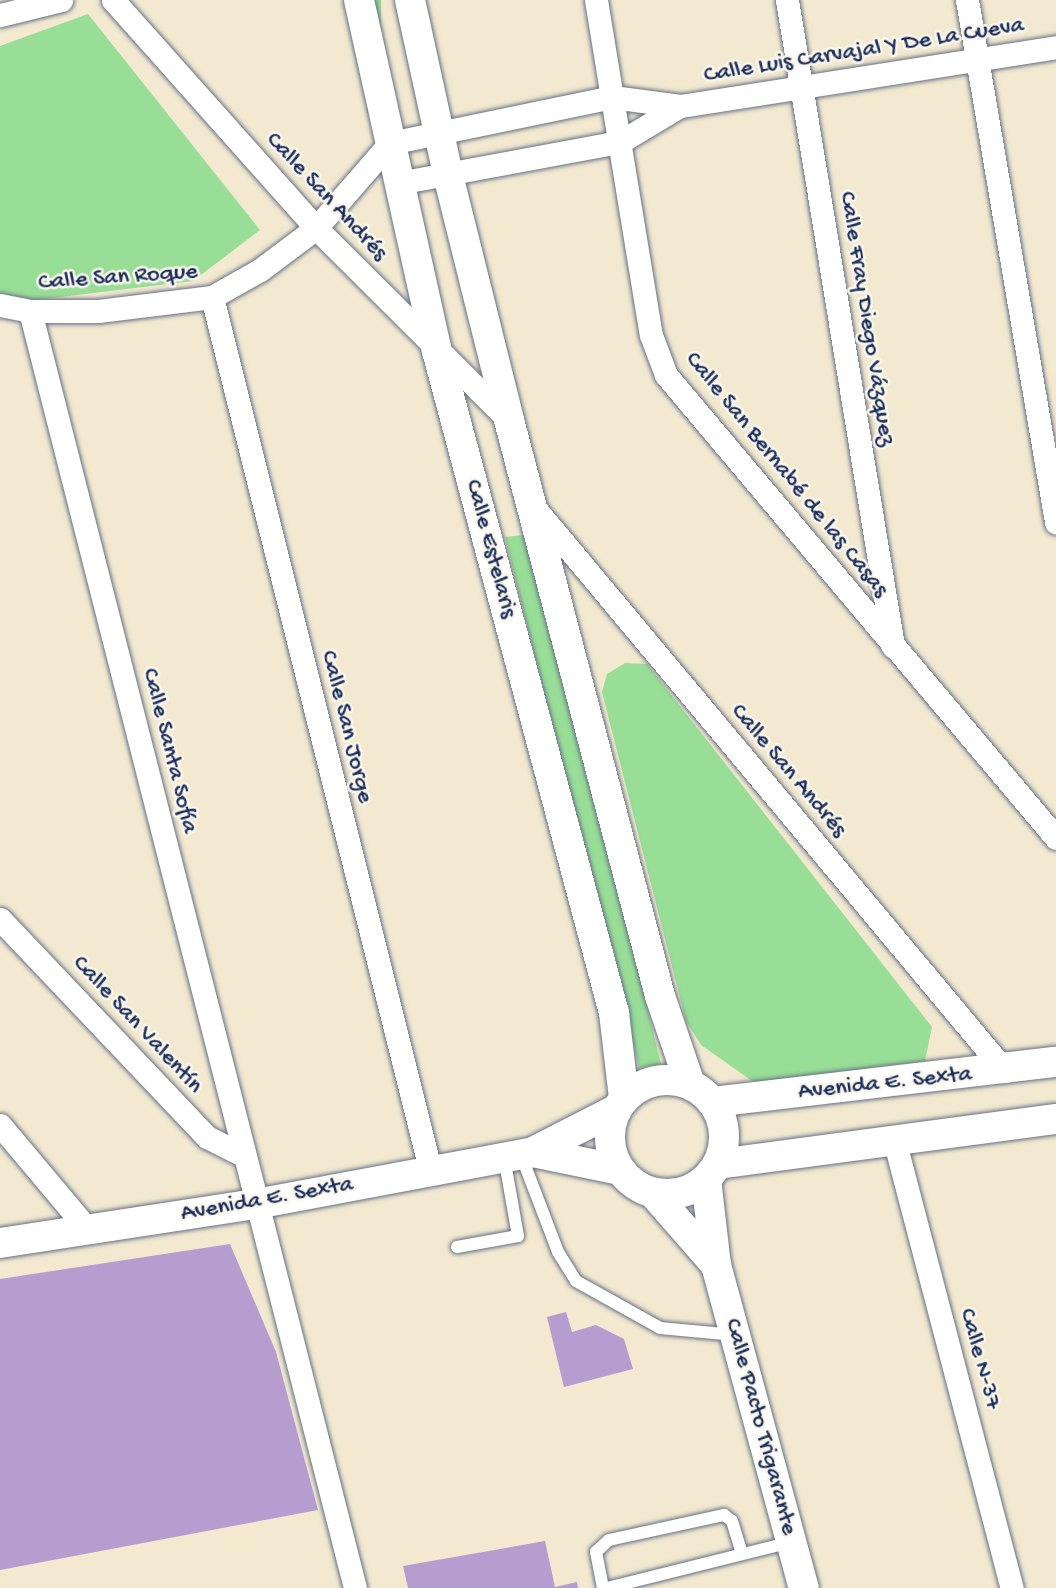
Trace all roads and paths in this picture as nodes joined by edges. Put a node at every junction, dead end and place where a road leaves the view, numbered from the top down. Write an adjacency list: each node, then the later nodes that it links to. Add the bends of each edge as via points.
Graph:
1 (61, 0): 8 (street)
2 (113, 0): 19 (street, Calle San Andrés)
3 (359, 0): 16 (street, Calle Estelaris)
4 (410, 0): 14 (street, Calle Estelaris)
5 (596, 0): 12 (street, Calle San Bernabé de las Casas)
6 (787, 0): 11 (street, Calle Fray Diego Vázquez)
7 (967, 0): 10 (street)
8 (0, 15)
9 (1056, 47): 10 (street, Calle Luis Carvajal Y De La Cueva)
10 (977, 60): 11 (street, Calle Luis Carvajal Y De La Cueva); 26 (street)
11 (801, 87): 13 (street, Calle Luis Carvajal Y De La Cueva); 27 (street, Calle Fray Diego Vázquez)
12 (612, 97): 13 (street, Calle Luis Carvajal Y De La Cueva); 14 (street, Calle Luis Carvajal Y De La Cueva); 15 (street, Calle San Bernabé de las Casas)
13 (680, 106): 15 (street, Calle Luis Carvajal Y De La Cueva)
14 (438, 132): 16 (street, Calle Luis Carvajal Y De La Cueva); 17 (street, Calle Estelaris)
15 (620, 142): 17 (street, Calle Luis Carvajal Y De La Cueva); 27 (street, Calle San Bernabé de las Casas, via 651,335 666,375)
16 (390, 143): 18 (street, Calle Estelaris); 19 (street, Calle San Roque)
17 (448, 175): 18 (street, Calle Luis Carvajal Y De La Cueva); 24 (street, Calle Estelaris)
18 (398, 183): 23 (street, Calle Estelaris)
19 (316, 228): 20 (street, Calle San Roque, via 260,270); 23 (street, Calle San Andrés)
20 (212, 298): 22 (street, Calle San Roque, via 125,309); 40 (street, Calle San Jorge)
21 (0, 305): 22 (street, Calle San Roque)
22 (30, 311): 39 (street, Calle Santa Sofía)
23 (437, 351): 24 (street, Calle San Andrés); 34 (street, Calle Estelaris, via 614,1013)
24 (509, 420): 25 (street, Calle Estelaris)
25 (531, 504): 31 (street, Calle San Andrés); 32 (street, Calle Estelaris, via 660,996)
26 (1056, 522)
27 (893, 646): 28 (street, Calle San Bernabé de las Casas)
28 (1056, 838)
29 (0, 919): 39 (street, Calle San Valentín, via 207,1137)
30 (1056, 1062): 31 (street, Avenida E. Sexta)
31 (1005, 1071): 33 (street, Avenida E. Sexta)
32 (690, 1084): 33 (street); 34 (street, via 668,1079 645,1083)
33 (713, 1102): 42 (street, via 723,1133)
34 (620, 1104): 38 (street, Avenida E. Sexta); 41 (street, via 609,1134)
35 (1056, 1119): 37 (street)
36 (0, 1125): 45 (street)
37 (895, 1143): 42 (street); 55 (street, Calle N-37)
38 (519, 1154): 40 (street, Avenida E. Sexta); 41 (street, Avenida E. Sexta); 47 (lane, via 518,1236); 49 (lane, via 558,1252 587,1290 660,1328)
39 (245, 1156): 44 (street, Calle Santa Sofía)
40 (430, 1169): 44 (street, Avenida E. Sexta)
41 (620, 1170): 43 (street)
42 (712, 1172): 43 (street, via 673,1195); 48 (street, Calle Pacto Trigarante)
43 (653, 1193): 48 (street, Calle Pacto Trigarante)
44 (256, 1204): 45 (street, Avenida E. Sexta); 52 (street, Calle Santa Sofía)
45 (88, 1230): 46 (street, Avenida E. Sexta)
46 (0, 1244)
47 (457, 1247)
48 (716, 1265): 49 (street, Calle Pacto Trigarante)
49 (735, 1335): 50 (street, Calle Pacto Trigarante)
50 (792, 1542): 51 (lane); 54 (street, Calle Pacto Trigarante)
51 (741, 1554): 53 (lane); 53 (lane, via 732,1521 724,1515 609,1540 596,1552)
52 (355, 1588)
53 (605, 1588)
54 (804, 1588)
55 (1012, 1588)

